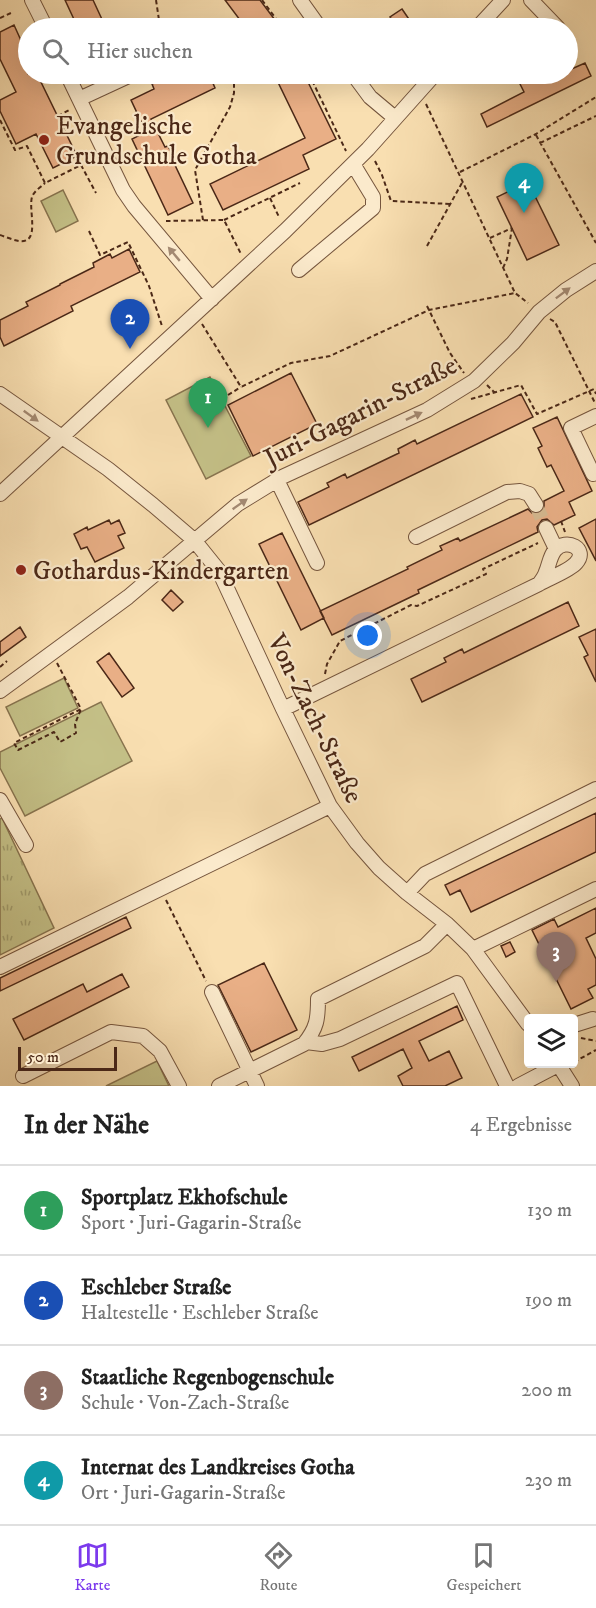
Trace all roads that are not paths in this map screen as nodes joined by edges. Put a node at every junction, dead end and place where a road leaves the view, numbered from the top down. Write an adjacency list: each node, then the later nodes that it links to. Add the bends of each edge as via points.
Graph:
1 (32, 0): 5 (street)
2 (300, 0): 6 (street)
3 (503, 0): 7 (street)
4 (531, 0): 8 (street)
5 (41, 18)
6 (314, 18)
7 (486, 18)
8 (548, 18)
9 (72, 84): 13 (street)
10 (111, 84): 13 (street)
11 (360, 84): 14 (street)
12 (426, 84): 14 (street)
13 (79, 99): 18 (street, one-way to 13, via 123,190)
14 (395, 118): 15 (street)
15 (353, 164): 16 (street, via 373,197 373,208); 18 (street)
16 (299, 270)
17 (596, 271): 23 (street, Juri-Gagarin-Straße, one-way to 17, via 428,410 470,383 539,312)
18 (212, 299): 21 (street)
19 (0, 394): 21 (street, Von-Zach-Straße, one-way to 21)
20 (596, 416): 22 (street, via 571,428 593,474)
21 (62, 438): 24 (street); 27 (street, Von-Zach-Straße, via 117,476)
22 (596, 473)
23 (277, 480): 27 (street, Juri-Gagarin-Straße, one-way to 23, via 238,504); 28 (street)
24 (0, 494)
25 (536, 505): 26 (street, via 529,494 507,492)
26 (416, 537)
27 (194, 540): 30 (street, Juri-Gagarin-Straße, via 128,597); 31 (street, Von-Zach-Straße, via 219,571)
28 (317, 563)
29 (539, 584): 29 (street, via 577,563 580,557 575,546 559,546 551,539 551,556); 31 (street)
30 (0, 691)
31 (283, 709): 34 (street, Von-Zach-Straße)
32 (596, 789): 37 (street, via 425,874)
33 (0, 800): 35 (street)
34 (330, 806): 37 (street, Von-Zach-Straße, via 379,868); 40 (street)
35 (26, 845)
36 (596, 889): 39 (street)
37 (407, 893): 38 (street, Von-Zach-Straße)
38 (447, 924): 39 (street, Von-Zach-Straße); 45 (street, via 425,946 318,999 318,1017)
39 (473, 949): 42 (street, Von-Zach-Straße)
40 (0, 967)
41 (212, 992): 48 (street)
42 (524, 1019)
43 (593, 1019): 44 (street)
44 (578, 1024)
45 (306, 1042): 48 (street); 53 (street, via 322,1044 340,1039 458,983)
46 (551, 1068): 54 (street)
47 (561, 1068): 55 (street)
48 (249, 1070): 51 (street); 52 (street)
49 (23, 1076): 50 (street, via 111,1032 143,1036 160,1051)
50 (179, 1086)
51 (219, 1086)
52 (257, 1086)
53 (507, 1086)
54 (518, 1086)
55 (572, 1086)

